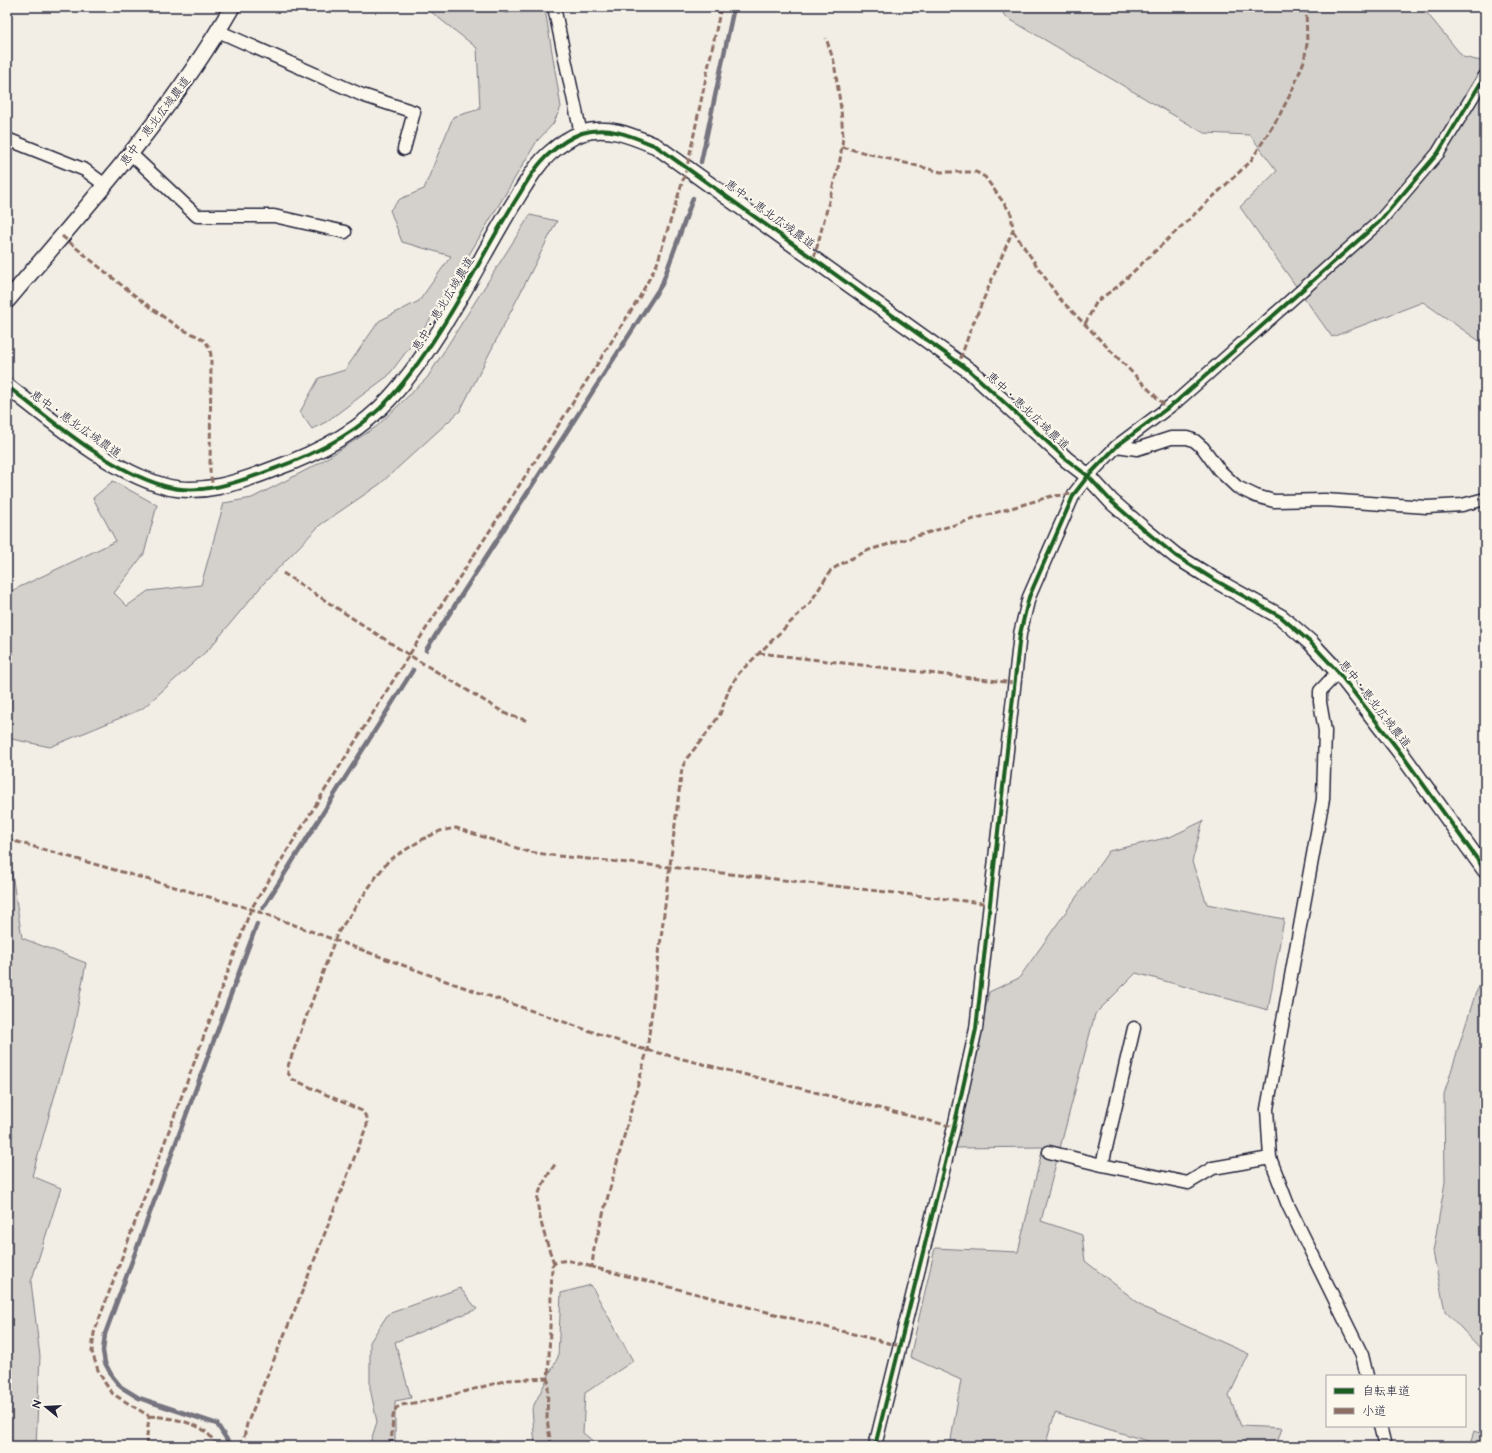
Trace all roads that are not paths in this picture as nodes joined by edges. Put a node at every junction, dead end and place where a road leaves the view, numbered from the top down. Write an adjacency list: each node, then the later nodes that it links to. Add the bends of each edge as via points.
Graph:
1 (232, 7): 3 (street, 恵中・恵北広域農道)
2 (554, 7): 5 (street)
3 (218, 31): 7 (street, via 362,95 414,112); 8 (street, 恵中・恵北広域農道, via 183,86)
4 (1485, 76): 13 (street, via 1438,153 1379,222 1177,401)
5 (581, 134): 12 (street, 恵中・恵北広域農道, via 549,154 533,173 509,210 447,320 413,371 389,400 355,430 295,462 231,484 184,490 166,486 144,479 106,459); 14 (street, 恵中・恵北広域農道, via 615,131 656,146 970,371 1067,460)
6 (7, 139): 9 (street, via 85,170)
7 (404, 150)
8 (130, 153): 9 (street, 恵中・恵北広域農道); 10 (street, via 197,216 274,216)
9 (105, 185): 11 (street, 恵中・恵北広域農道)
10 (345, 232)
11 (7, 301)
12 (7, 386)
13 (1117, 446): 14 (street); 15 (street, via 1137,449 1171,438 1188,438 1203,448 1219,470 1237,487 1274,501 1325,500 1427,507 1462,505)
14 (1088, 476): 16 (street, 恵中・恵北広域農道, via 1112,502 1176,556 1281,617 1311,643); 24 (street, via 1074,494 1029,597 1020,634 976,1029)
15 (1485, 499)
16 (1338, 672): 17 (street, 恵中・恵北広域農道, via 1400,752); 20 (street, via 1320,691 1325,731 1323,799 1267,1109)
17 (1485, 870)
18 (1134, 1028): 21 (street)
19 (1049, 1152): 21 (street)
20 (1270, 1158): 21 (street, via 1213,1168 1188,1183); 22 (street, via 1288,1205 1362,1355)
21 (1102, 1165)
22 (1367, 1375)
23 (1380, 1427): 25 (street)
24 (875, 1446)
25 (1385, 1446)

